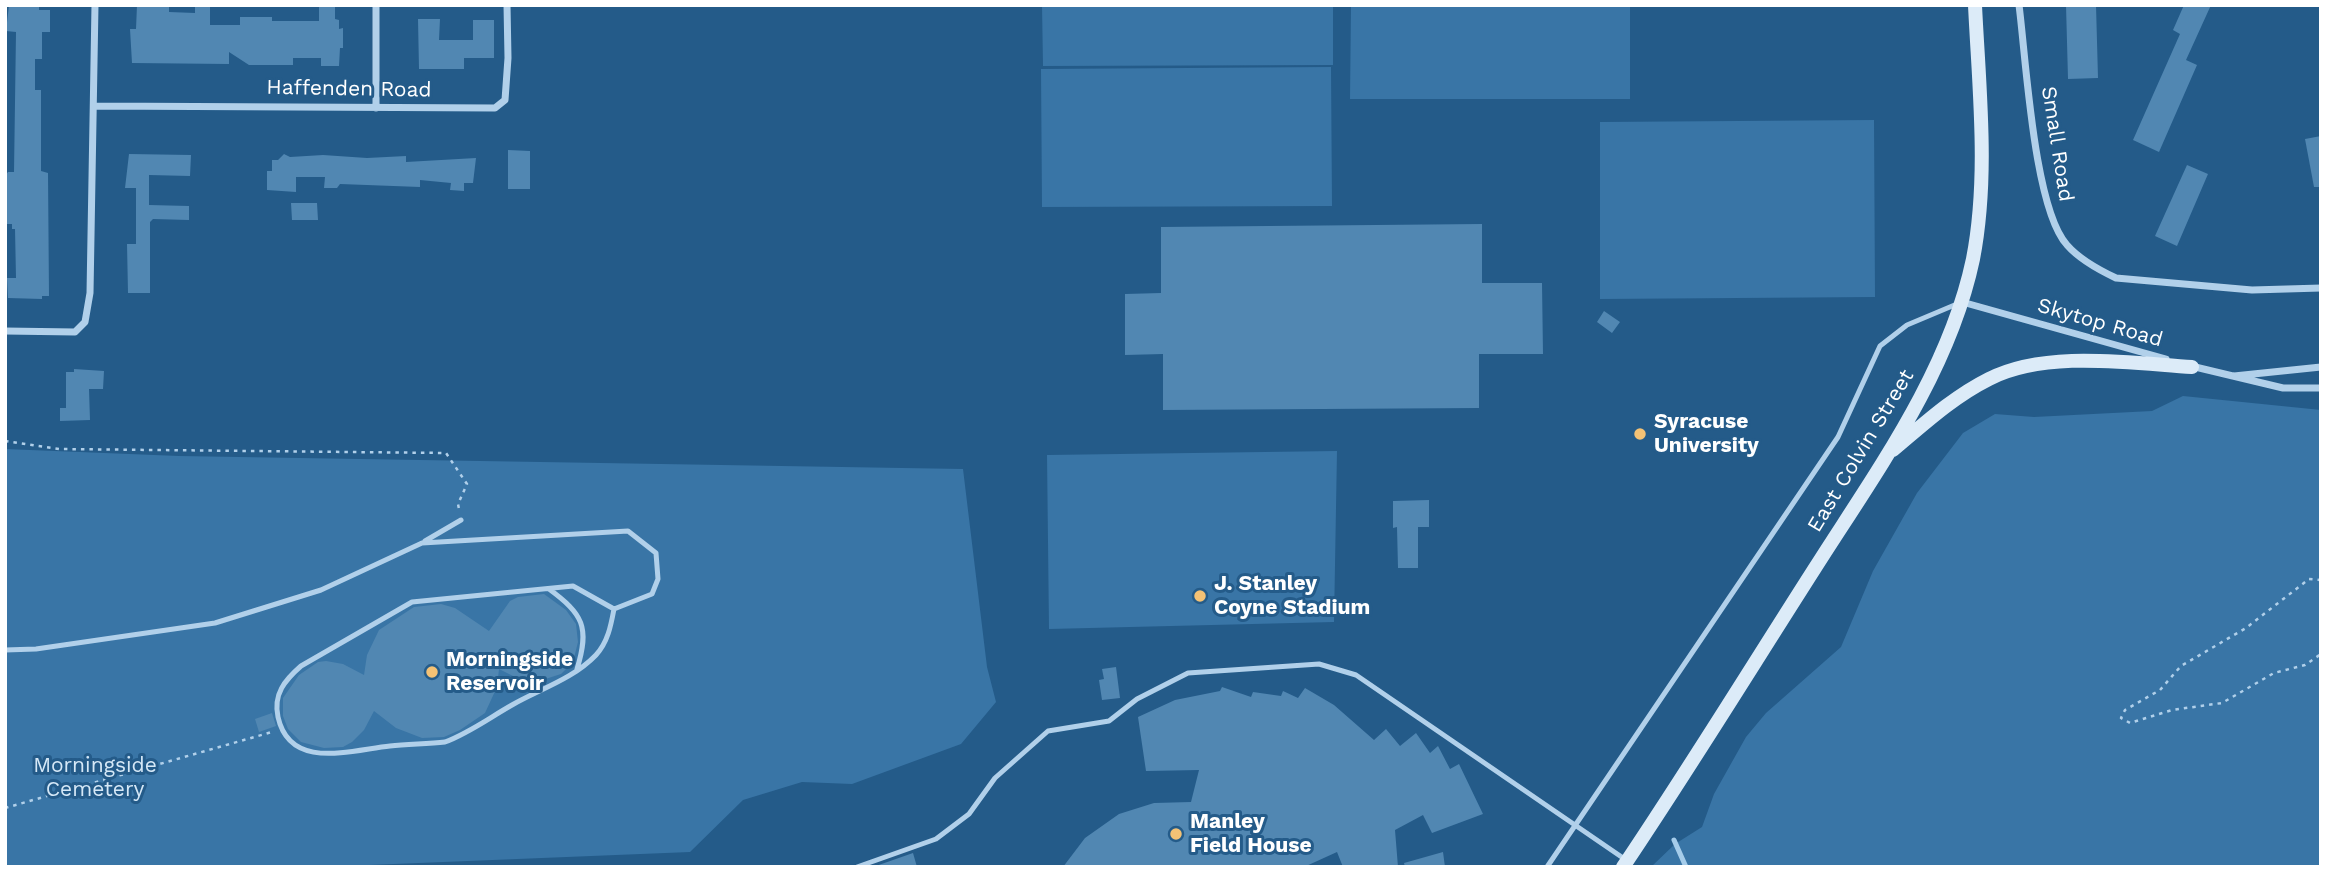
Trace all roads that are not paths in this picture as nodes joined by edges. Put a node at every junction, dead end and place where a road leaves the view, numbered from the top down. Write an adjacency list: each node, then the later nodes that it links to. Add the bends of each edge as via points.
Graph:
1 (95, 5): 6 (street)
2 (376, 5): 7 (street)
3 (507, 5): 7 (street, Haffenden Road, via 508,63 505,100 499,106)
4 (1975, 5): 9 (street, East Colvin Street, via 1982,180 1973,258)
5 (2020, 5): 8 (street, Small Road, via 2042,186 2055,226 2067,245 2116,278 2195,286)
6 (94, 106): 7 (street, Haffenden Road); 10 (street, via 90,293 85,322 75,332)
7 (376, 108)
8 (2321, 288)
9 (1961, 302): 11 (street, Skytop Road); 15 (street, East Colvin Street, via 1927,384); 22 (lane, via 1907,325 1880,346 1838,437)
10 (5, 331)
11 (2192, 367): 13 (street, Skytop Road); 15 (street, via 2082,360 1992,377 1955,399)
12 (2321, 367): 13 (street, Skytop Road)
13 (2229, 376): 14 (street, Skytop Road, via 2283,388)
14 (2321, 388)
15 (1884, 457): 23 (street, East Colvin Street)
16 (461, 520): 17 (lane)
17 (422, 543): 19 (lane, via 628,531 656,553 658,579 652,594); 20 (lane, via 321,590 215,623)
18 (548, 589): 19 (lane, via 573,586); 21 (lane, via 572,606 581,620 583,649); 21 (lane, via 412,602 286,679 277,700 282,729 294,744 318,755 445,743)
19 (614, 609): 21 (lane, via 609,634 598,653)
20 (5, 650)
21 (576, 672)
22 (1575, 826): 23 (lane); 24 (lane, via 1356,675 1320,664 1281,664 1188,673 1138,699 1110,721 1048,732 995,778 969,814 936,839); 25 (lane)
23 (1625, 864)
24 (857, 867)
25 (1547, 867)

